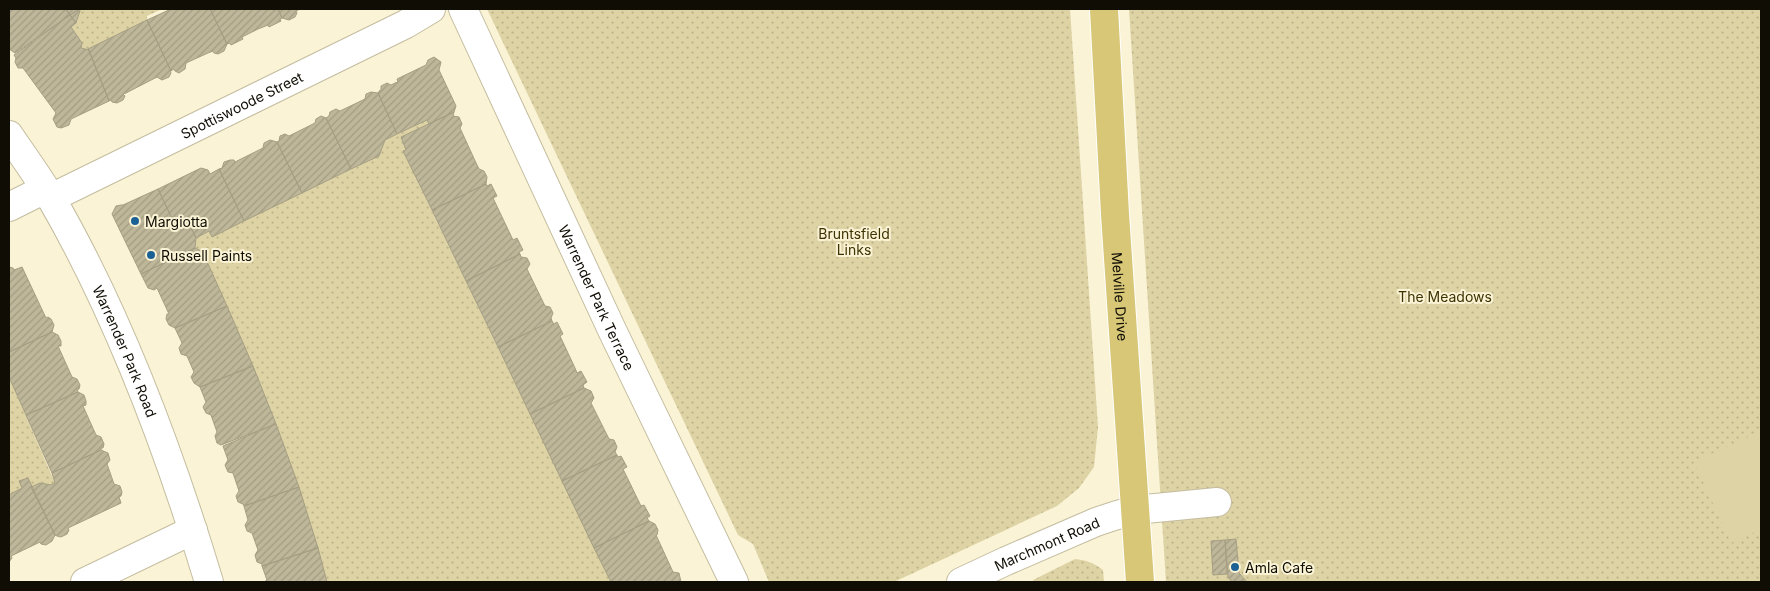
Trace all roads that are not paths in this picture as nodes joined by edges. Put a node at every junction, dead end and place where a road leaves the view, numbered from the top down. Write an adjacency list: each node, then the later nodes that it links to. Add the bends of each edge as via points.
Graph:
1 (431, 9): 5 (street, Spottiswoode Street, via 406,24)
2 (463, 9): 12 (street, Warrender Park Terrace, via 616,339)
3 (1104, 9): 8 (main road, Melville Drive)
4 (9, 135): 5 (street, Warrender Park Road)
5 (48, 193): 6 (street, Spottiswoode Street); 9 (street, Warrender Park Road, via 115,328 149,409)
6 (9, 207)
7 (1217, 502): 8 (street, Marchmont Road)
8 (1135, 510): 13 (street, Marchmont Road, via 1096,522); 14 (main road, Melville Drive)
9 (193, 530): 10 (street); 11 (street, Warrender Park Road)
10 (84, 582)
11 (209, 582)
12 (734, 582)
13 (961, 582)
14 (1140, 582)

